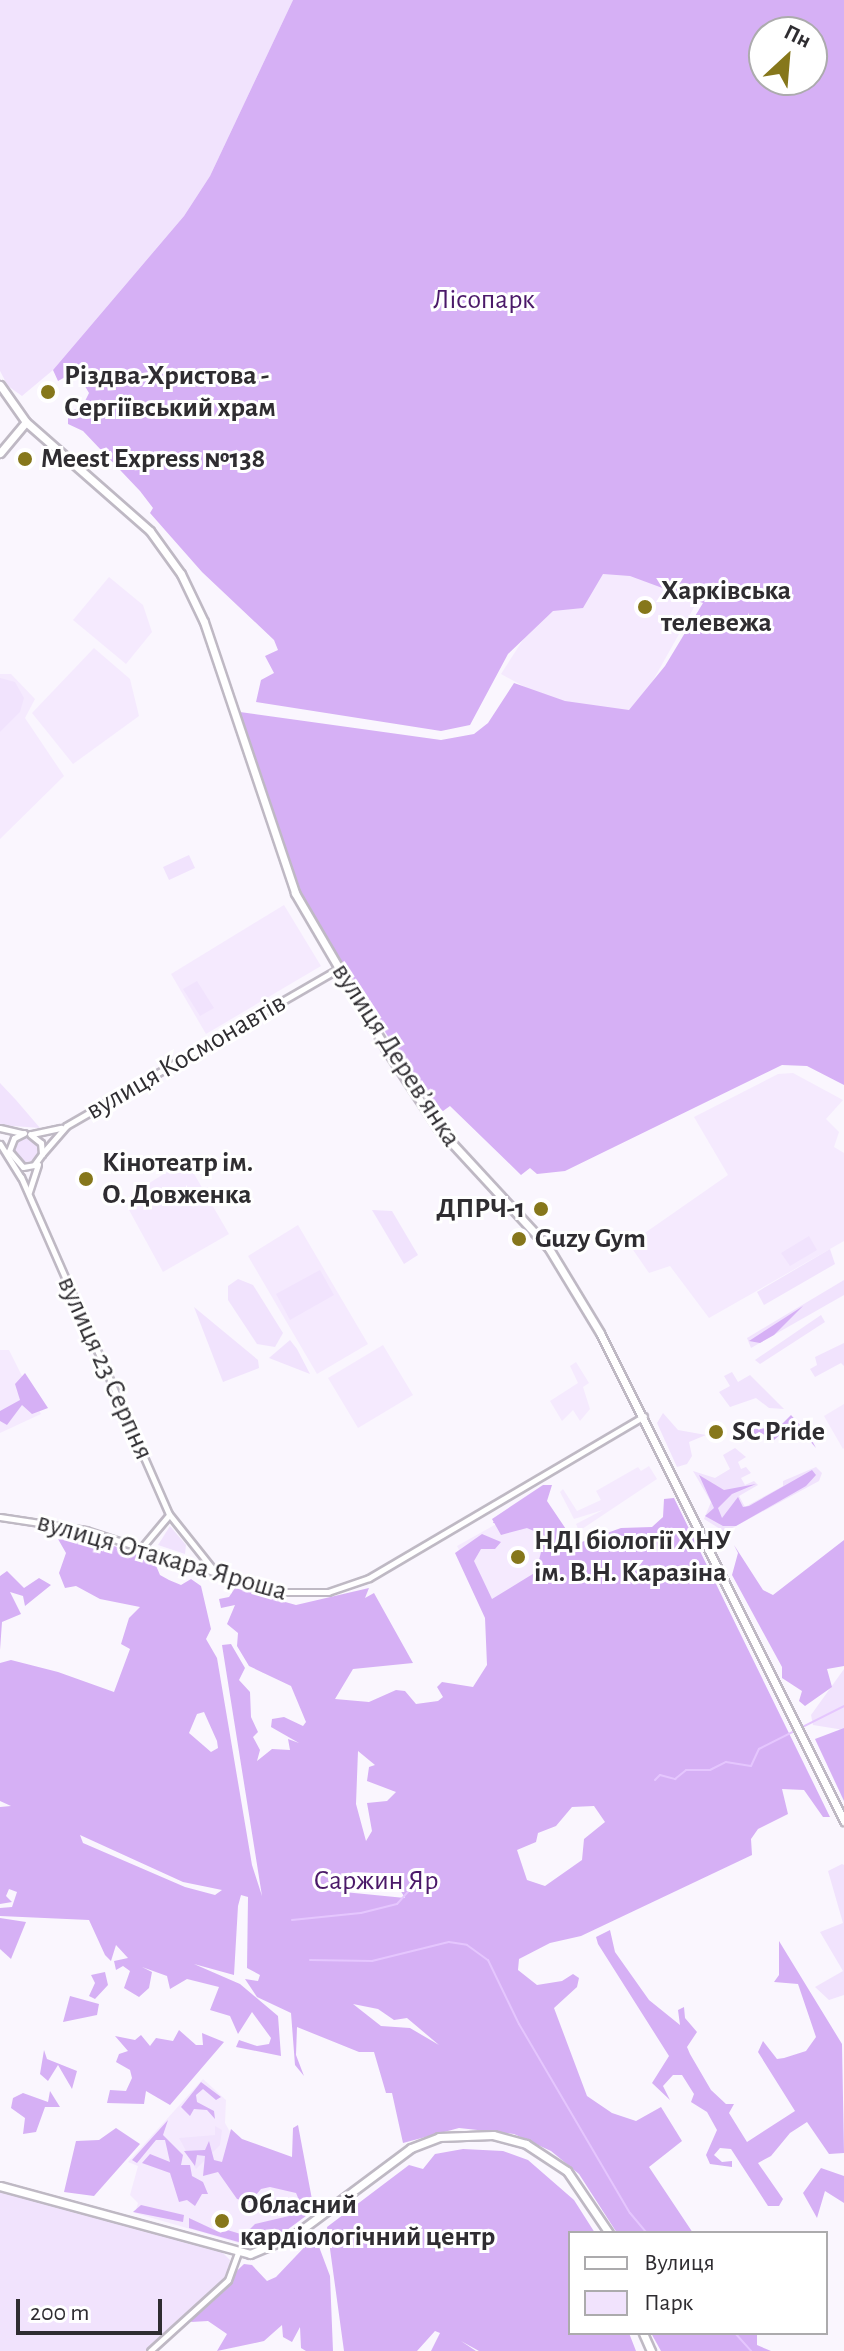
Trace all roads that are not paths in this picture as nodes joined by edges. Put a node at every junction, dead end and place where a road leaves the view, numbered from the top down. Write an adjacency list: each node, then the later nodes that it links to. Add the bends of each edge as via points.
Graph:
1 (0, 385): 2 (main road, вулиця Дерев’янка)
2 (26, 422): 3 (main road); 4 (main road, вулиця Дерев’янка, via 139,520 189,588 295,893)
3 (0, 453)
4 (338, 969): 5 (street, вулиця Космонавтів); 12 (main road, вулиця Дерев’янка, via 438,1128 548,1247)
5 (66, 1126): 7 (street); 9 (street, вулиця Космонавтів)
6 (0, 1128): 7 (street)
7 (27, 1134): 9 (street, via 40,1140); 10 (street, via 12,1141)
8 (0, 1144): 10 (street, вулиця 23 Серпня)
9 (41, 1157): 10 (street, via 23,1167); 11 (street, вулиця Космонавтів)
10 (11, 1158): 11 (street, вулиця 23 Серпня)
11 (29, 1197): 13 (street, вулиця 23 Серпня)
12 (645, 1415): 16 (street, вулиця Отакара Яроша, via 355,1585 307,1596 274,1592); 17 (main road, вулиця Дерев’янка)
13 (169, 1514): 15 (street, via 158,1535); 16 (street, вулиця 23 Серпня)
14 (0, 1517): 15 (street, вулиця Отакара Яроша, via 63,1524)
15 (142, 1546): 16 (street, вулиця Отакара Яроша)
16 (213, 1569)
17 (844, 1821)
18 (0, 2186): 20 (main road)
19 (608, 2231): 20 (main road, via 585,2192 555,2161 509,2138 464,2134 411,2148 288,2239 259,2252)
20 (238, 2253): 21 (street, via 228,2280)
21 (150, 2351)

